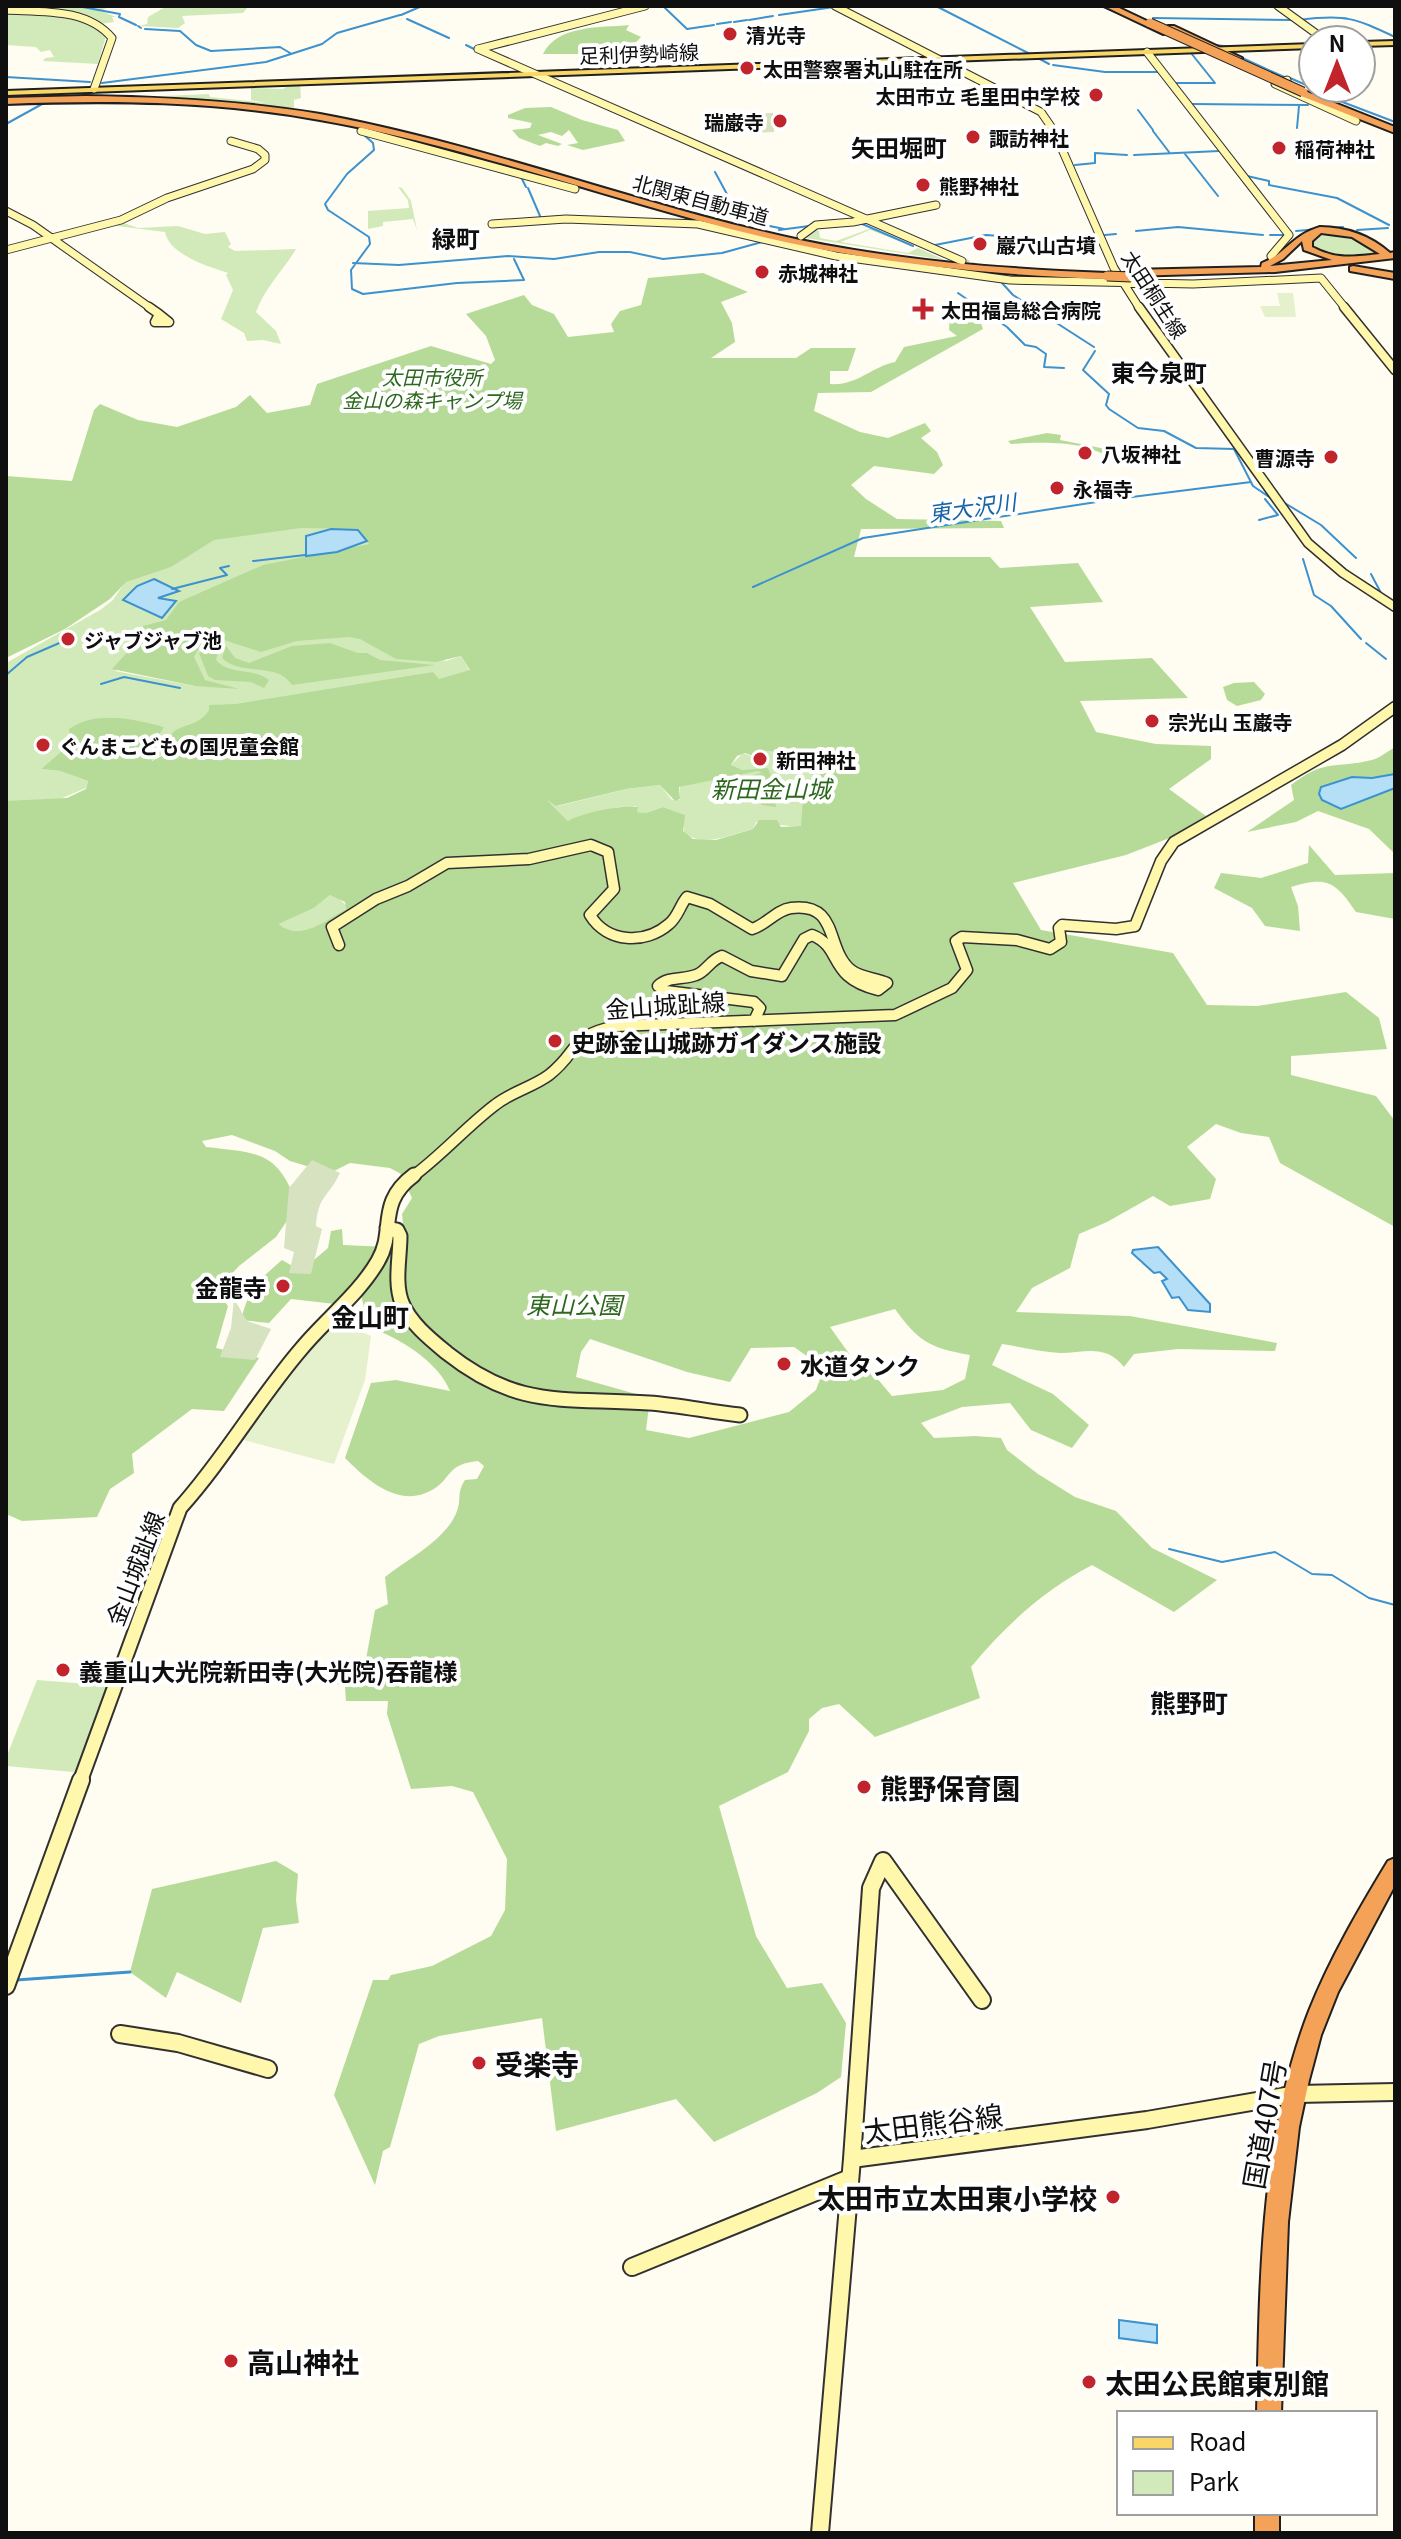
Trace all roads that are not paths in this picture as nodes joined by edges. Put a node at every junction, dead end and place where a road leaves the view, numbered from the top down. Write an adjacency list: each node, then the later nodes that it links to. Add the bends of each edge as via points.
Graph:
1 (645, 6): 12 (street, via 478,49)
2 (835, 6): 11 (street, 太田桐生線)
3 (1116, 6): 8 (highway); 9 (highway); 18 (highway, bridge)
4 (1278, 6): 6 (street)
5 (6, 10): 14 (street, via 71,15 107,31 112,38)
6 (1303, 24)
7 (1297, 47): 9 (main road, 足利伊勢崎線)
8 (1204, 49): 9 (main road, 足利伊勢崎線); 10 (main road, 足利伊勢崎線); 13 (highway)
9 (1219, 49): 13 (highway)
10 (1147, 52): 11 (main road, 足利伊勢崎線); 30 (street, via 1289,235)
11 (938, 58): 12 (main road, 足利伊勢崎線); 35 (street, 太田桐生線, via 1029,103 1047,118)
12 (533, 73): 14 (main road, 足利伊勢崎線); 24 (street)
13 (1282, 82): 17 (street, via 1275,85); 18 (highway)
14 (94, 89): 15 (main road, 足利伊勢崎線)
15 (64, 95): 16 (main road, 足利伊勢崎線); 16 (highway, 北関東自動車道); 35 (highway, 北関東自動車道, bridge, via 302,114 827,248 969,268)
16 (6, 96)
17 (1356, 121)
18 (1395, 128)
19 (361, 131): 21 (street)
20 (231, 141): 27 (street, via 260,150 265,160 121,220)
21 (575, 189)
22 (936, 205): 24 (street)
23 (6, 211): 27 (street)
24 (867, 220): 26 (street, via 816,225); 31 (street)
25 (492, 224): 35 (street, via 566,219 698,224 853,258 993,276)
26 (801, 236)
27 (53, 239): 28 (street); 36 (street)
28 (6, 250)
29 (1391, 257): 29 (highway, via 1345,234 1316,234 1306,242 1313,252 1330,257); 32 (highway, 北関東自動車道, via 1275,269); 32 (highway, via 1353,234 1321,231 1299,238 1282,258 1263,266); 33 (highway, 北関東自動車道)
30 (1273, 259)
31 (962, 261)
32 (1144, 274): 35 (highway, 北関東自動車道)
33 (1248, 275): 34 (highway, via 1353,269); 35 (highway, 北関東自動車道)
34 (1395, 276)
35 (1127, 278): 37 (street, via 1323,278); 38 (street, 太田桐生線, via 1308,543)
36 (160, 313)
37 (1395, 370)
38 (1395, 607)
39 (1395, 707): 41 (street, via 1342,745 1174,842 1164,852 1135,926 1111,931 1062,925 1061,942 1050,949 1017,940 962,937 956,947 965,976 952,988 901,1012)
40 (339, 945): 41 (street, 金山城趾線, via 332,927 443,864 529,859 591,845 605,850 612,862 613,891 590,915 609,934 638,938 661,931 687,897 752,929 785,909 800,908 823,917 851,970 887,983 878,990 846,978 824,940 812,935 804,939 782,976 751,971 722,956 695,977 658,986 754,1002 760,1008)
41 (754, 1021): 42 (street, 金山城趾線, via 616,1026 589,1033 550,1074 496,1104 406,1181 389,1205)
42 (387, 1228): 43 (street, via 400,1236 399,1290 412,1318 441,1346 500,1386 531,1397 652,1403); 45 (street, 金山城趾線, via 381,1256 365,1280 300,1350 180,1508)
43 (740, 1415)
44 (1395, 1867): 50 (highway, 国道407号, via 1340,1964 1312,2031)
45 (6, 1986)
46 (982, 2000): 51 (street, via 883,1861 871,1888)
47 (120, 2034): 48 (street, via 178,2043)
48 (268, 2069)
49 (1395, 2092): 50 (street, 太田熊谷線)
50 (1297, 2094): 51 (street, 太田熊谷線, via 1147,2120); 54 (highway, 国道407号, via 1275,2229)
51 (852, 2159): 52 (street, 太田熊谷線)
52 (850, 2178): 53 (street); 55 (street, 太田熊谷線)
53 (632, 2267)
54 (1269, 2411)
55 (820, 2533)

